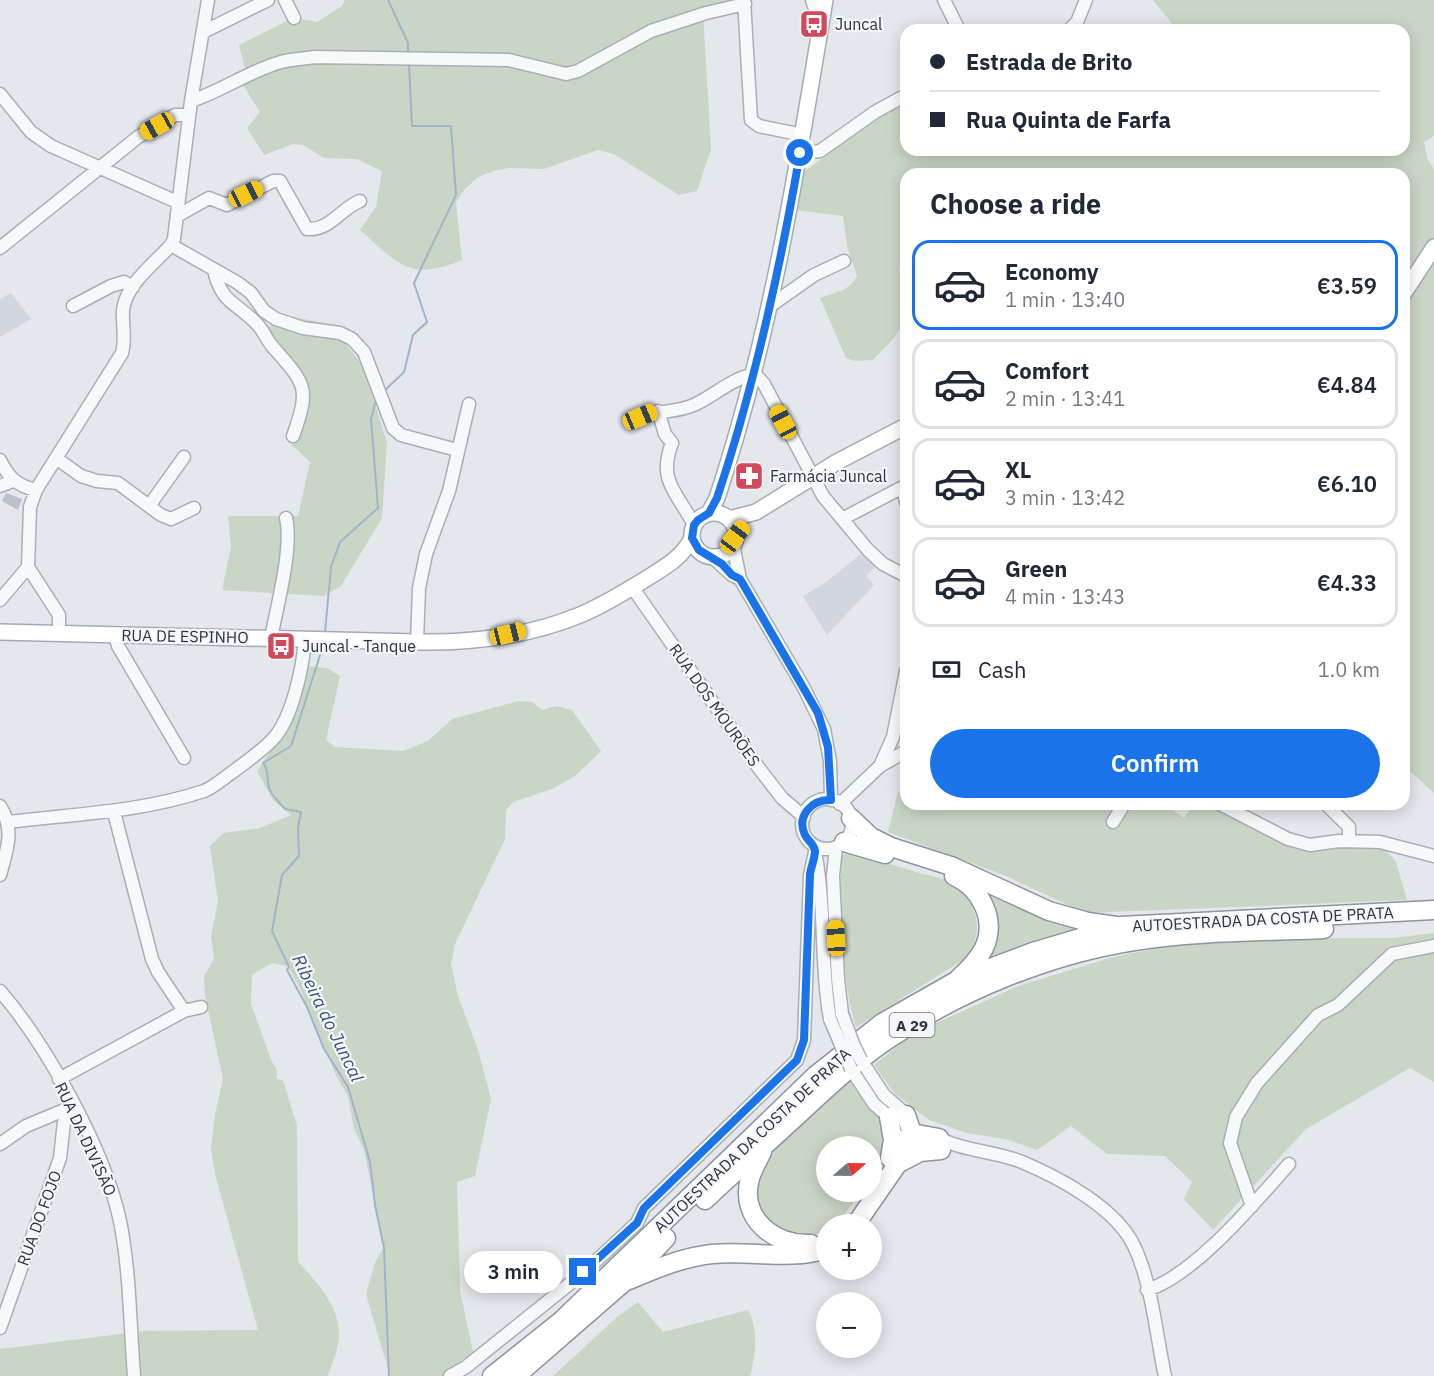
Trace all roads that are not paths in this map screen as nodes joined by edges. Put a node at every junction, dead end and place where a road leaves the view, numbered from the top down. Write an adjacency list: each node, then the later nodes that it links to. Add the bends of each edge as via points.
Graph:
1 (208, 0): 11 (street)
2 (268, 0): 11 (street)
3 (285, 0): 8 (street)
4 (944, 0): 9 (street)
5 (1086, 0): 10 (street)
6 (744, 2): 14 (street, via 651,31 566,74 509,60 314,57 283,61); 16 (street, via 751,120 759,126)
7 (820, 3): 16 (main road)
8 (294, 18)
9 (957, 24)
10 (1075, 24)
11 (203, 32): 14 (street)
12 (0, 94): 18 (street, via 31,132 51,146)
13 (900, 98): 17 (street, via 820,151)
14 (190, 101): 15 (street)
15 (189, 115): 18 (street, via 176,116 138,137); 20 (street)
16 (803, 135): 17 (main road)
17 (800, 153): 30 (main road)
18 (99, 168): 20 (street); 24 (street)
19 (360, 201): 21 (street, via 350,204 337,218 307,229 280,181 273,181 227,206 209,198)
20 (177, 202): 21 (street)
21 (177, 216): 22 (street)
22 (171, 245): 26 (street); 28 (street)
23 (1434, 247): 27 (main road)
24 (0, 248)
25 (844, 261): 30 (street, via 814,275)
26 (214, 270): 36 (street, via 226,300 257,323 300,381 304,407); 37 (street, via 251,293 276,319 352,339 364,352 393,428 401,435)
27 (1410, 284)
28 (133, 287): 29 (street, via 124,282 111,286); 39 (street, via 124,303 122,353)
29 (73, 306)
30 (770, 306): 31 (main road)
31 (755, 374): 33 (street, via 746,375 682,410); 41 (street); 51 (main road)
32 (468, 404): 37 (street)
33 (658, 411): 34 (street); 51 (street, via 672,443 665,468 668,483 683,506)
34 (640, 417)
35 (900, 429): 41 (main road)
36 (293, 436)
37 (457, 450): 65 (street, via 449,491 421,577)
38 (184, 457): 46 (street)
39 (56, 458): 45 (street); 46 (street, via 81,476 118,483)
40 (0, 460): 42 (street)
41 (813, 478): 48 (main road); 50 (street)
42 (13, 481): 43 (street); 45 (street)
43 (0, 486)
44 (900, 489): 50 (street)
45 (36, 490): 55 (street, via 30,507)
46 (149, 506): 47 (street, via 171,519)
47 (194, 508)
48 (756, 512): 51 (main road); 52 (main road)
49 (286, 518): 63 (street, via 289,529)
50 (842, 519): 56 (street, via 883,564)
51 (708, 521): 52 (main road, via 735,531); 53 (main road, via 694,545); 54 (main road, RUA DE ESPINHO)
52 (734, 541): 53 (main road, RUA DE ESPINHO, via 724,554); 57 (street)
53 (708, 555): 54 (main road, RUA DE ESPINHO); 57 (street)
54 (676, 560): 58 (main road, RUA DE ESPINHO)
55 (28, 567): 59 (street); 61 (street, via 59,615)
56 (900, 573)
57 (740, 579): 73 (street, via 818,713)
58 (632, 587): 65 (main road, RUA DE ESPINHO, via 578,616 544,626 478,641); 78 (street, RUA DOS MOURÕES, via 758,767 782,798)
59 (0, 600)
60 (0, 632): 61 (main road, RUA DE ESPINHO)
61 (59, 633): 62 (main road, RUA DE ESPINHO)
62 (115, 634): 63 (main road, RUA DE ESPINHO); 70 (street, via 118,646)
63 (271, 638): 64 (main road, RUA DE ESPINHO)
64 (305, 639): 65 (main road, RUA DE ESPINHO); 77 (street, via 283,723 255,756 206,790)
65 (417, 642)
66 (900, 701): 67 (street)
67 (893, 737): 68 (street); 71 (street)
68 (900, 747)
69 (900, 754): 71 (street)
70 (184, 758)
71 (880, 766): 73 (street)
72 (0, 806): 79 (street)
73 (841, 807): 78 (street, via 814,803); 82 (street, via 851,828); 88 (highway, via 871,837 891,846 951,866 1049,911)
74 (1120, 810): 80 (street)
75 (1232, 810): 81 (street, via 1288,839 1310,845)
76 (1332, 810): 81 (street, via 1349,827)
77 (114, 812): 79 (street); 93 (street, via 153,959)
78 (804, 817): 83 (street, via 804,834)
79 (9, 822): 85 (street)
80 (1113, 822)
81 (1349, 841): 84 (street, via 1380,842)
82 (840, 845): 83 (street); 90 (highway, via 857,844 957,877 974,889 988,919 986,941 978,958); 95 (street, bridge, via 833,876 843,1014)
83 (814, 848): 95 (street, bridge, via 820,876 830,1019 859,1084); 113 (street, via 804,1040 797,1060 644,1208 637,1223 614,1244 532,1315)
84 (1434, 855)
85 (0, 875)
86 (1434, 910): 88 (highway, AUTOESTRADA DA COSTA DE PRATA / A 29)
87 (1434, 922): 101 (highway, AUTOESTRADA DA COSTA DE PRATA / A 29, via 1143,940 1039,964 996,981 890,1038)
88 (1121, 926): 90 (highway, AUTOESTRADA DA COSTA DE PRATA / A 29, via 1033,952)
89 (1434, 946): 105 (street, via 1392,954 1338,1005 1318,1015 1257,1083 1236,1117 1230,1143)
90 (956, 981): 114 (highway, AUTOESTRADA DA COSTA DE PRATA / A 29, via 882,1023 816,1075 561,1321)
91 (0, 992): 94 (street, RUA DA DIVISÃO, via 17,1010)
92 (201, 1007): 93 (street)
93 (184, 1011): 94 (street)
94 (58, 1079): 96 (street, RUA DA DIVISÃO)
95 (879, 1099): 97 (street); 97 (street)
96 (76, 1108): 99 (street, via 26,1126); 111 (street, RUA DO FOJO, via 64,1122 60,1158); 112 (street, RUA DA DIVISÃO, via 112,1187 120,1223)
97 (898, 1116): 98 (highway); 100 (street); 102 (highway)
98 (912, 1135): 100 (highway, via 923,1134); 102 (highway, via 910,1146)
99 (0, 1144)
100 (940, 1144): 102 (highway); 110 (street, via 1046,1174 1106,1211 1134,1245)
101 (765, 1146): 107 (highway, via 749,1180 749,1199 756,1217 765,1231 779,1240 793,1244); 109 (highway, AUTOESTRADA DA COSTA DE PRATA / A 29)
102 (893, 1161): 104 (highway); 106 (highway)
103 (1289, 1164): 105 (street)
104 (882, 1175)
105 (1252, 1206): 110 (street, via 1190,1264 1158,1287)
106 (861, 1214)
107 (816, 1243)
108 (816, 1251): 109 (highway, via 794,1255 712,1254 680,1261)
109 (624, 1282): 115 (highway, AUTOESTRADA DA COSTA DE PRATA / A 29)
110 (1147, 1290): 116 (street)
111 (0, 1328)
112 (134, 1376)
113 (450, 1376)
114 (492, 1376)
115 (516, 1376)
116 (1165, 1376)

